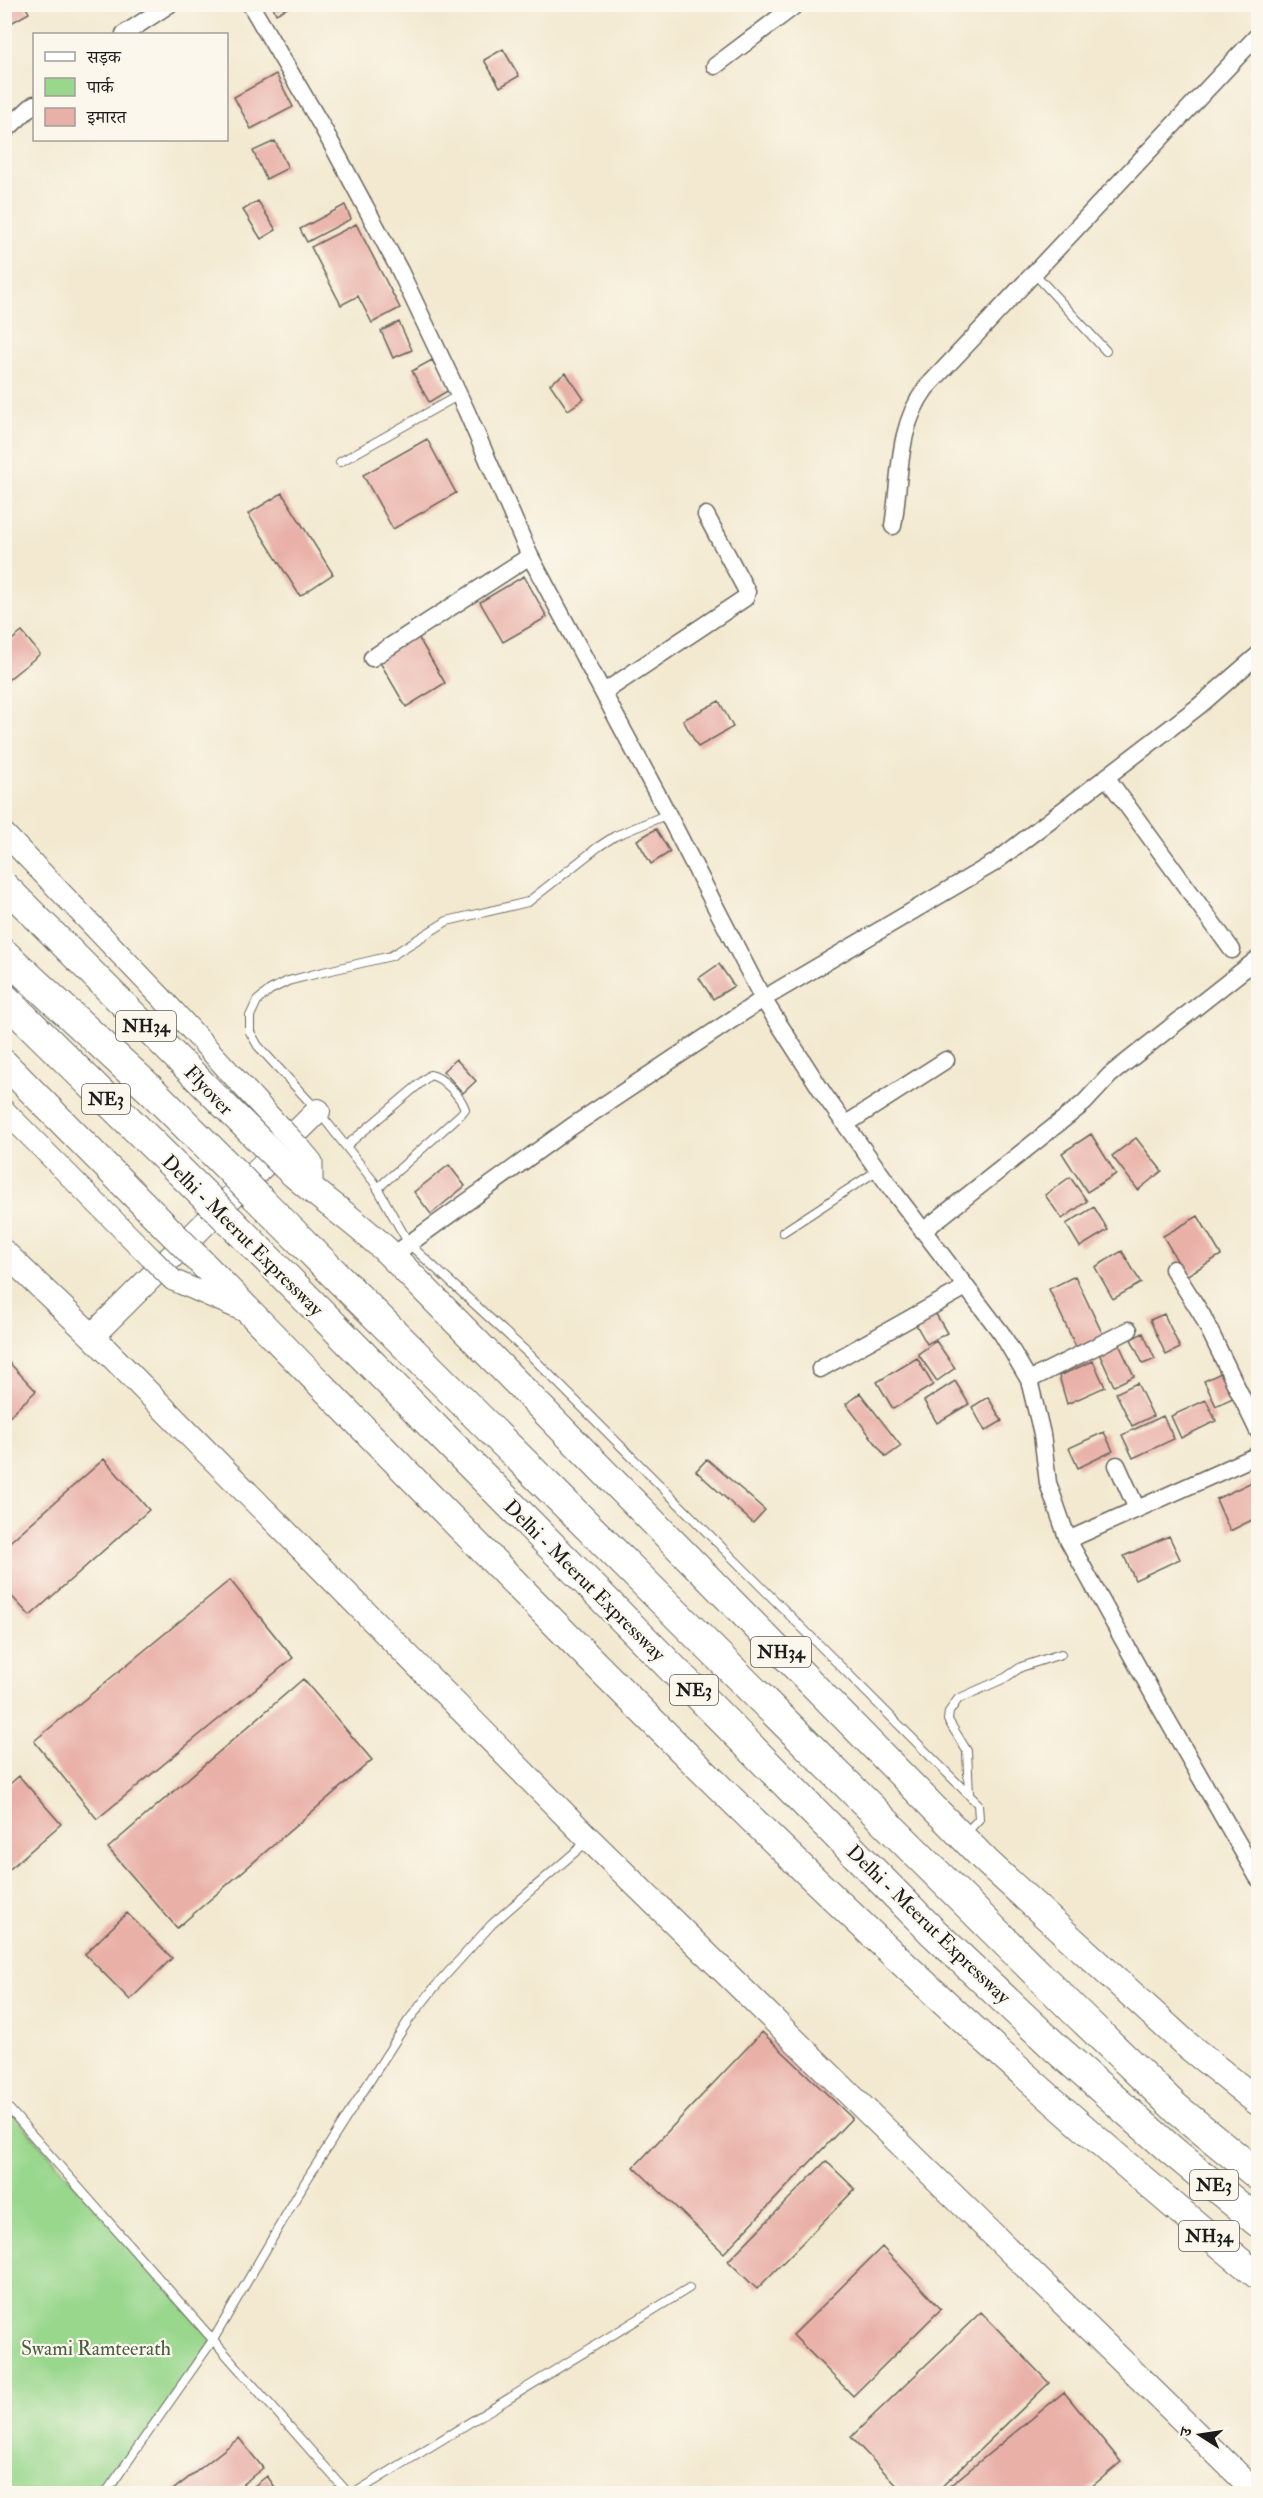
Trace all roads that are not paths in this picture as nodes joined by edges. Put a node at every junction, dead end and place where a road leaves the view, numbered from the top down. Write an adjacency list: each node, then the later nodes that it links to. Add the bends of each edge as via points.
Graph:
1 (170, 4): 4 (street)
2 (250, 4): 11 (street, via 394,260)
3 (797, 4): 6 (street)
4 (126, 33)
5 (1258, 35): 9 (street)
6 (715, 66)
7 (33, 105): 8 (street)
8 (4, 132)
9 (1034, 273): 10 (lane); 14 (street, via 916,401 902,447)
10 (1106, 351)
11 (459, 395): 12 (lane); 15 (street)
12 (340, 462)
13 (706, 515): 18 (street, via 747,592 745,598)
14 (893, 525)
15 (530, 556): 17 (street); 18 (street)
16 (1258, 655): 19 (street)
17 (372, 658)
18 (604, 692): 20 (street)
19 (1107, 778): 23 (street); 27 (street, via 994,863)
20 (668, 814): 27 (street); 31 (lane, via 615,836 528,903 447,921 391,956 288,981 257,1001 250,1016 250,1032 258,1046)
21 (4, 833): 34 (street, bridge, via 280,1127)
22 (4, 885): 34 (highway, Flyover / NH34, bridge)
23 (1232, 951)
24 (4, 954): 60 (highway, Delhi - Meerut Expressway / NE3, bridge, via 150,1090 1076,2012 1177,2109)
25 (1258, 963): 37 (street, via 1256,960 1110,1075 1084,1103)
26 (4, 998): 62 (highway, Delhi - Meerut Expressway / NE3, via 932,1931 1057,2049)
27 (763, 999): 32 (street); 39 (street, via 571,1127)
28 (946, 1060): 32 (street)
29 (4, 1063): 43 (highway, NH34, bridge)
30 (4, 1110): 43 (street, bridge, via 173,1280)
31 (318, 1111): 33 (lane); 45 (main road)
32 (846, 1124): 35 (street)
33 (346, 1146): 36 (lane); 36 (lane, via 430,1075 441,1080 463,1103 465,1109 461,1114)
34 (294, 1159): 39 (highway, Flyover / NH34, via 312,1193 372,1237)
35 (878, 1170): 37 (street); 38 (lane)
36 (378, 1188): 39 (lane)
37 (923, 1231): 42 (street)
38 (783, 1233)
39 (401, 1250): 54 (lane, via 538,1364); 55 (highway, NH34)
40 (4, 1252): 45 (main road)
41 (1173, 1269): 48 (street, via 1202,1315)
42 (966, 1287): 46 (street); 47 (street, via 1002,1334)
43 (253, 1315): 61 (highway, NH34, via 719,1788 944,2002)
44 (1129, 1330): 47 (street)
45 (92, 1336): 56 (main road)
46 (820, 1369)
47 (1029, 1380): 52 (street, via 1042,1434 1048,1484)
48 (1258, 1431)
49 (1258, 1455): 51 (street)
50 (1117, 1465): 51 (street)
51 (1137, 1509): 52 (street)
52 (1068, 1540): 57 (street)
53 (1061, 1654): 54 (lane, via 1021,1667 958,1699 949,1712 948,1720 967,1751)
54 (969, 1795): 55 (lane, via 978,1804 979,1819)
55 (962, 1836): 58 (highway, NH34, via 1187,2045)
56 (589, 1839): 66 (lane, via 492,1924 421,2004 304,2184); 69 (main road)
57 (1258, 1878)
58 (1258, 2102)
59 (4, 2103): 66 (lane)
60 (1258, 2175)
61 (1159, 2195): 63 (highway, NH34); 65 (highway)
62 (1258, 2222)
63 (1258, 2276)
64 (689, 2288): 68 (lane)
65 (1258, 2297)
66 (213, 2340): 67 (lane); 68 (lane)
67 (105, 2493)
68 (351, 2493)
69 (1258, 2493)

